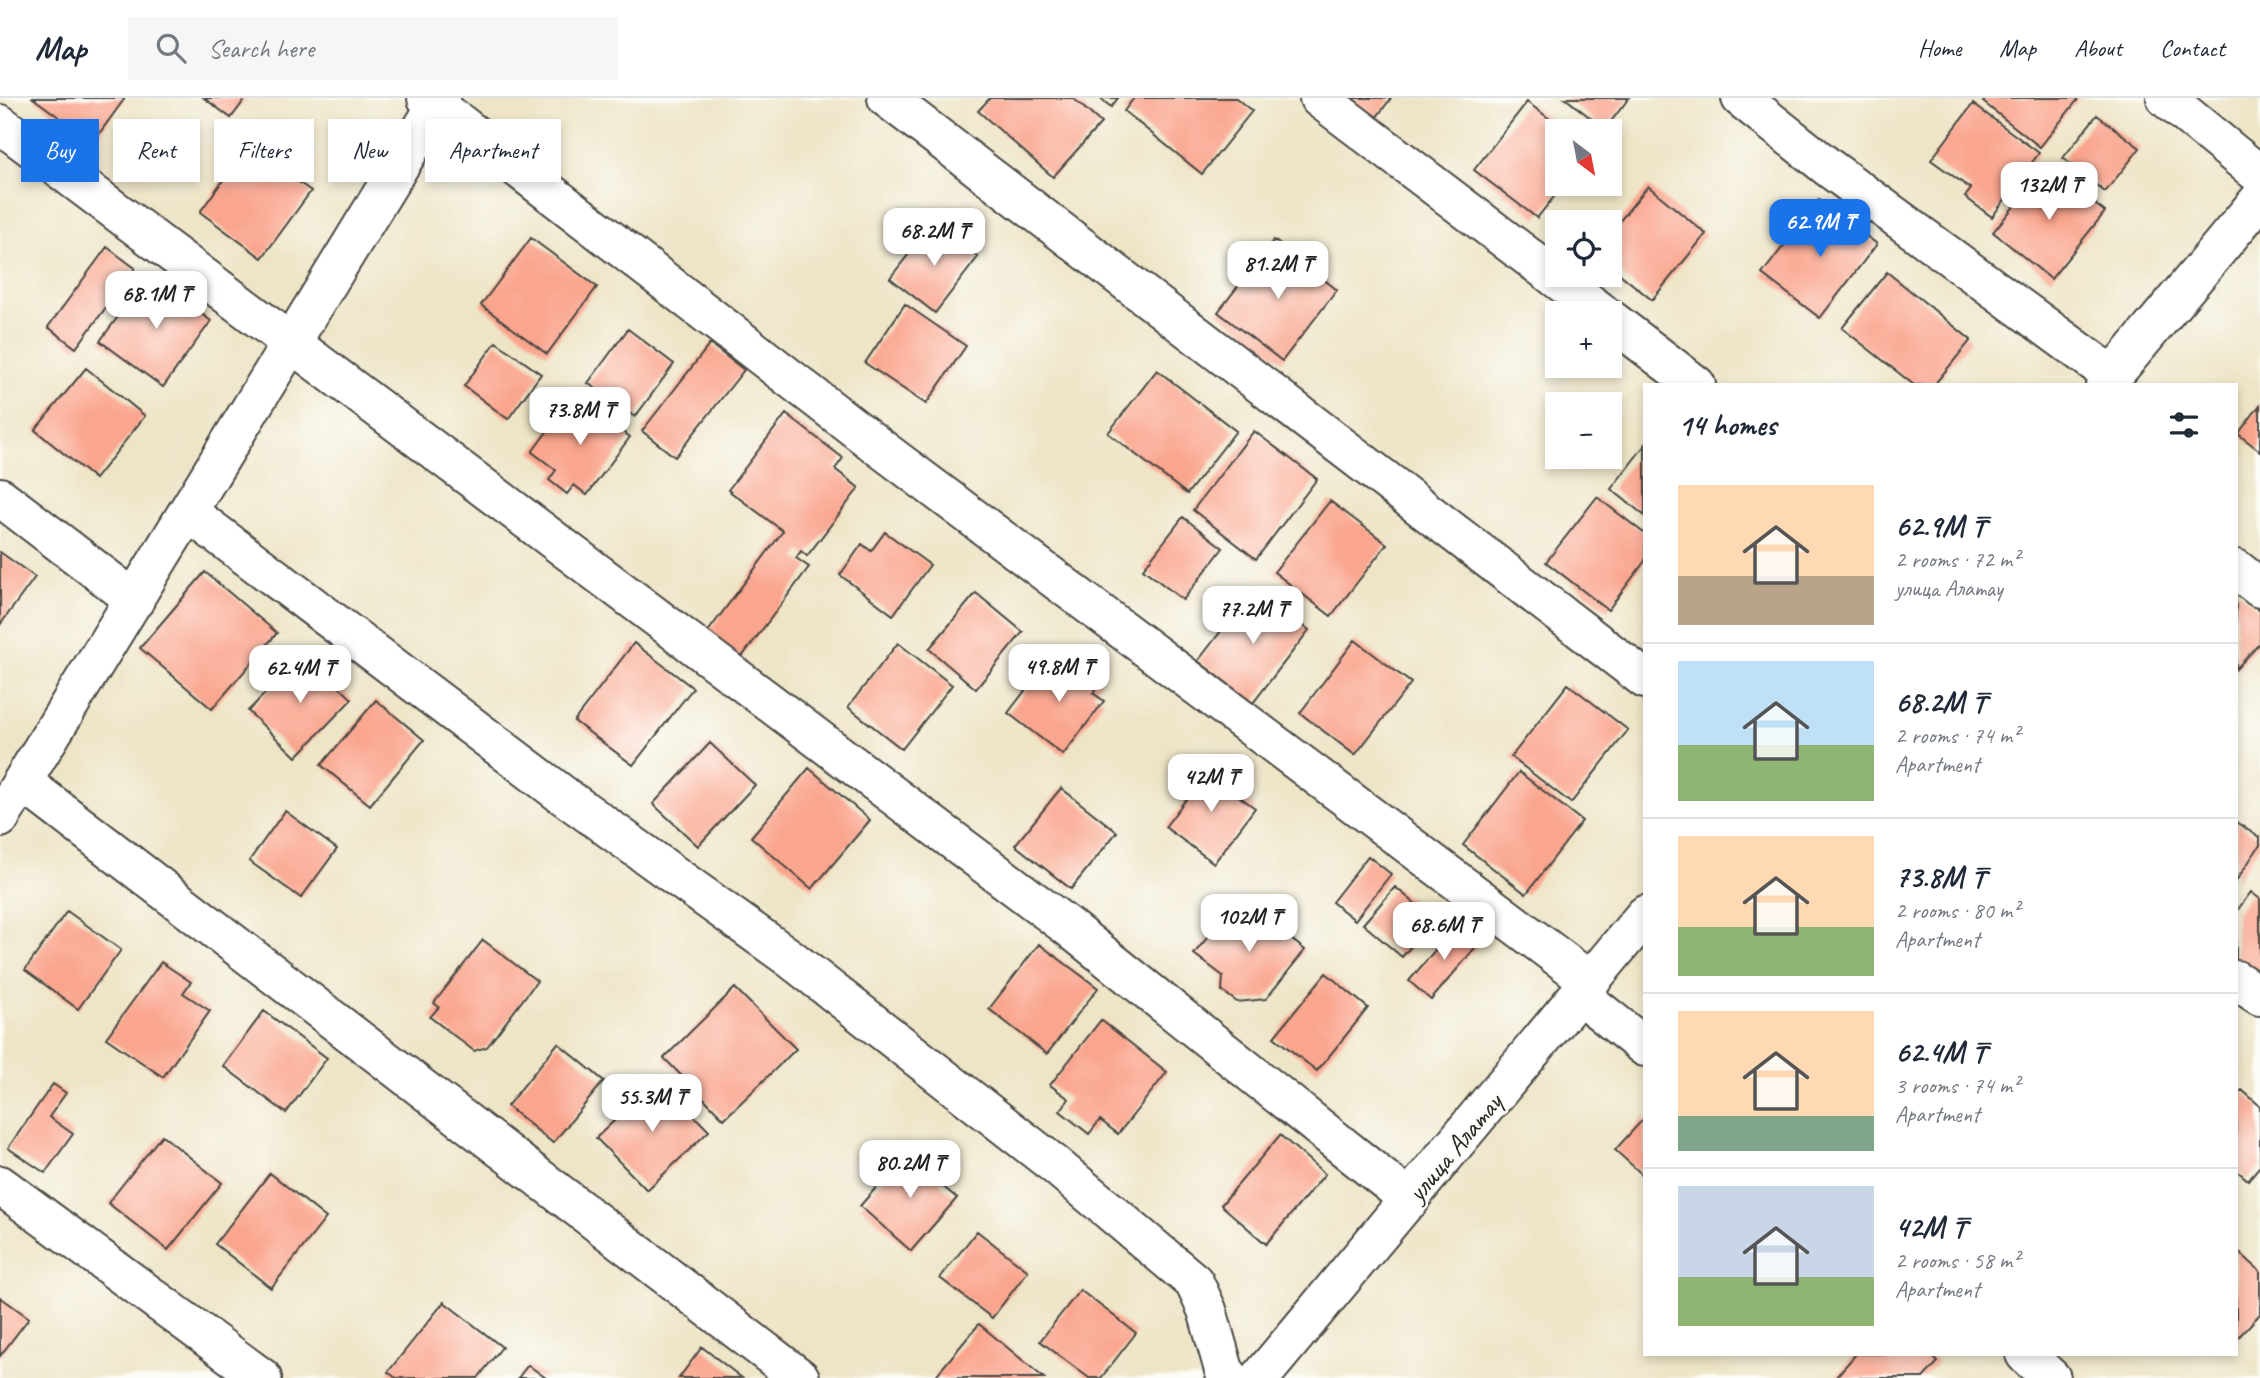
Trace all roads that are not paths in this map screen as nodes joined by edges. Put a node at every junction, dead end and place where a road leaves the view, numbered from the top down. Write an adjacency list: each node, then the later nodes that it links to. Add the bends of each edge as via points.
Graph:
1 (887, 98): 19 (street)
2 (1319, 98): 9 (street)
3 (1741, 98): 12 (street)
4 (2166, 98): 7 (street)
5 (435, 101): 11 (street); 24 (street)
6 (0, 124): 11 (street)
7 (2260, 175)
8 (2260, 200): 12 (street)
9 (1586, 301)
10 (1622, 328): 13 (street)
11 (293, 341): 15 (street); 28 (street, via 1067,926)
12 (2109, 381)
13 (1693, 383)
14 (0, 497): 18 (street)
15 (188, 512): 18 (street); 32 (street, via 564,796 791,959 1055,1165 1194,1282)
16 (2238, 571): 17 (street)
17 (2260, 588)
18 (135, 600): 20 (street)
19 (1643, 677)
20 (24, 783): 21 (street); 31 (street)
21 (0, 818)
22 (1643, 917): 24 (street, улица Алатау)
23 (2238, 982): 25 (street)
24 (1585, 988): 26 (street); 28 (street, улица Алатау)
25 (2260, 996)
26 (1643, 1045)
27 (0, 1185): 30 (street)
28 (1410, 1200): 33 (street, улица Алатау)
29 (2027, 1356): 34 (street)
30 (262, 1378)
31 (800, 1378)
32 (1230, 1378)
33 (1260, 1378)
34 (2051, 1378)

